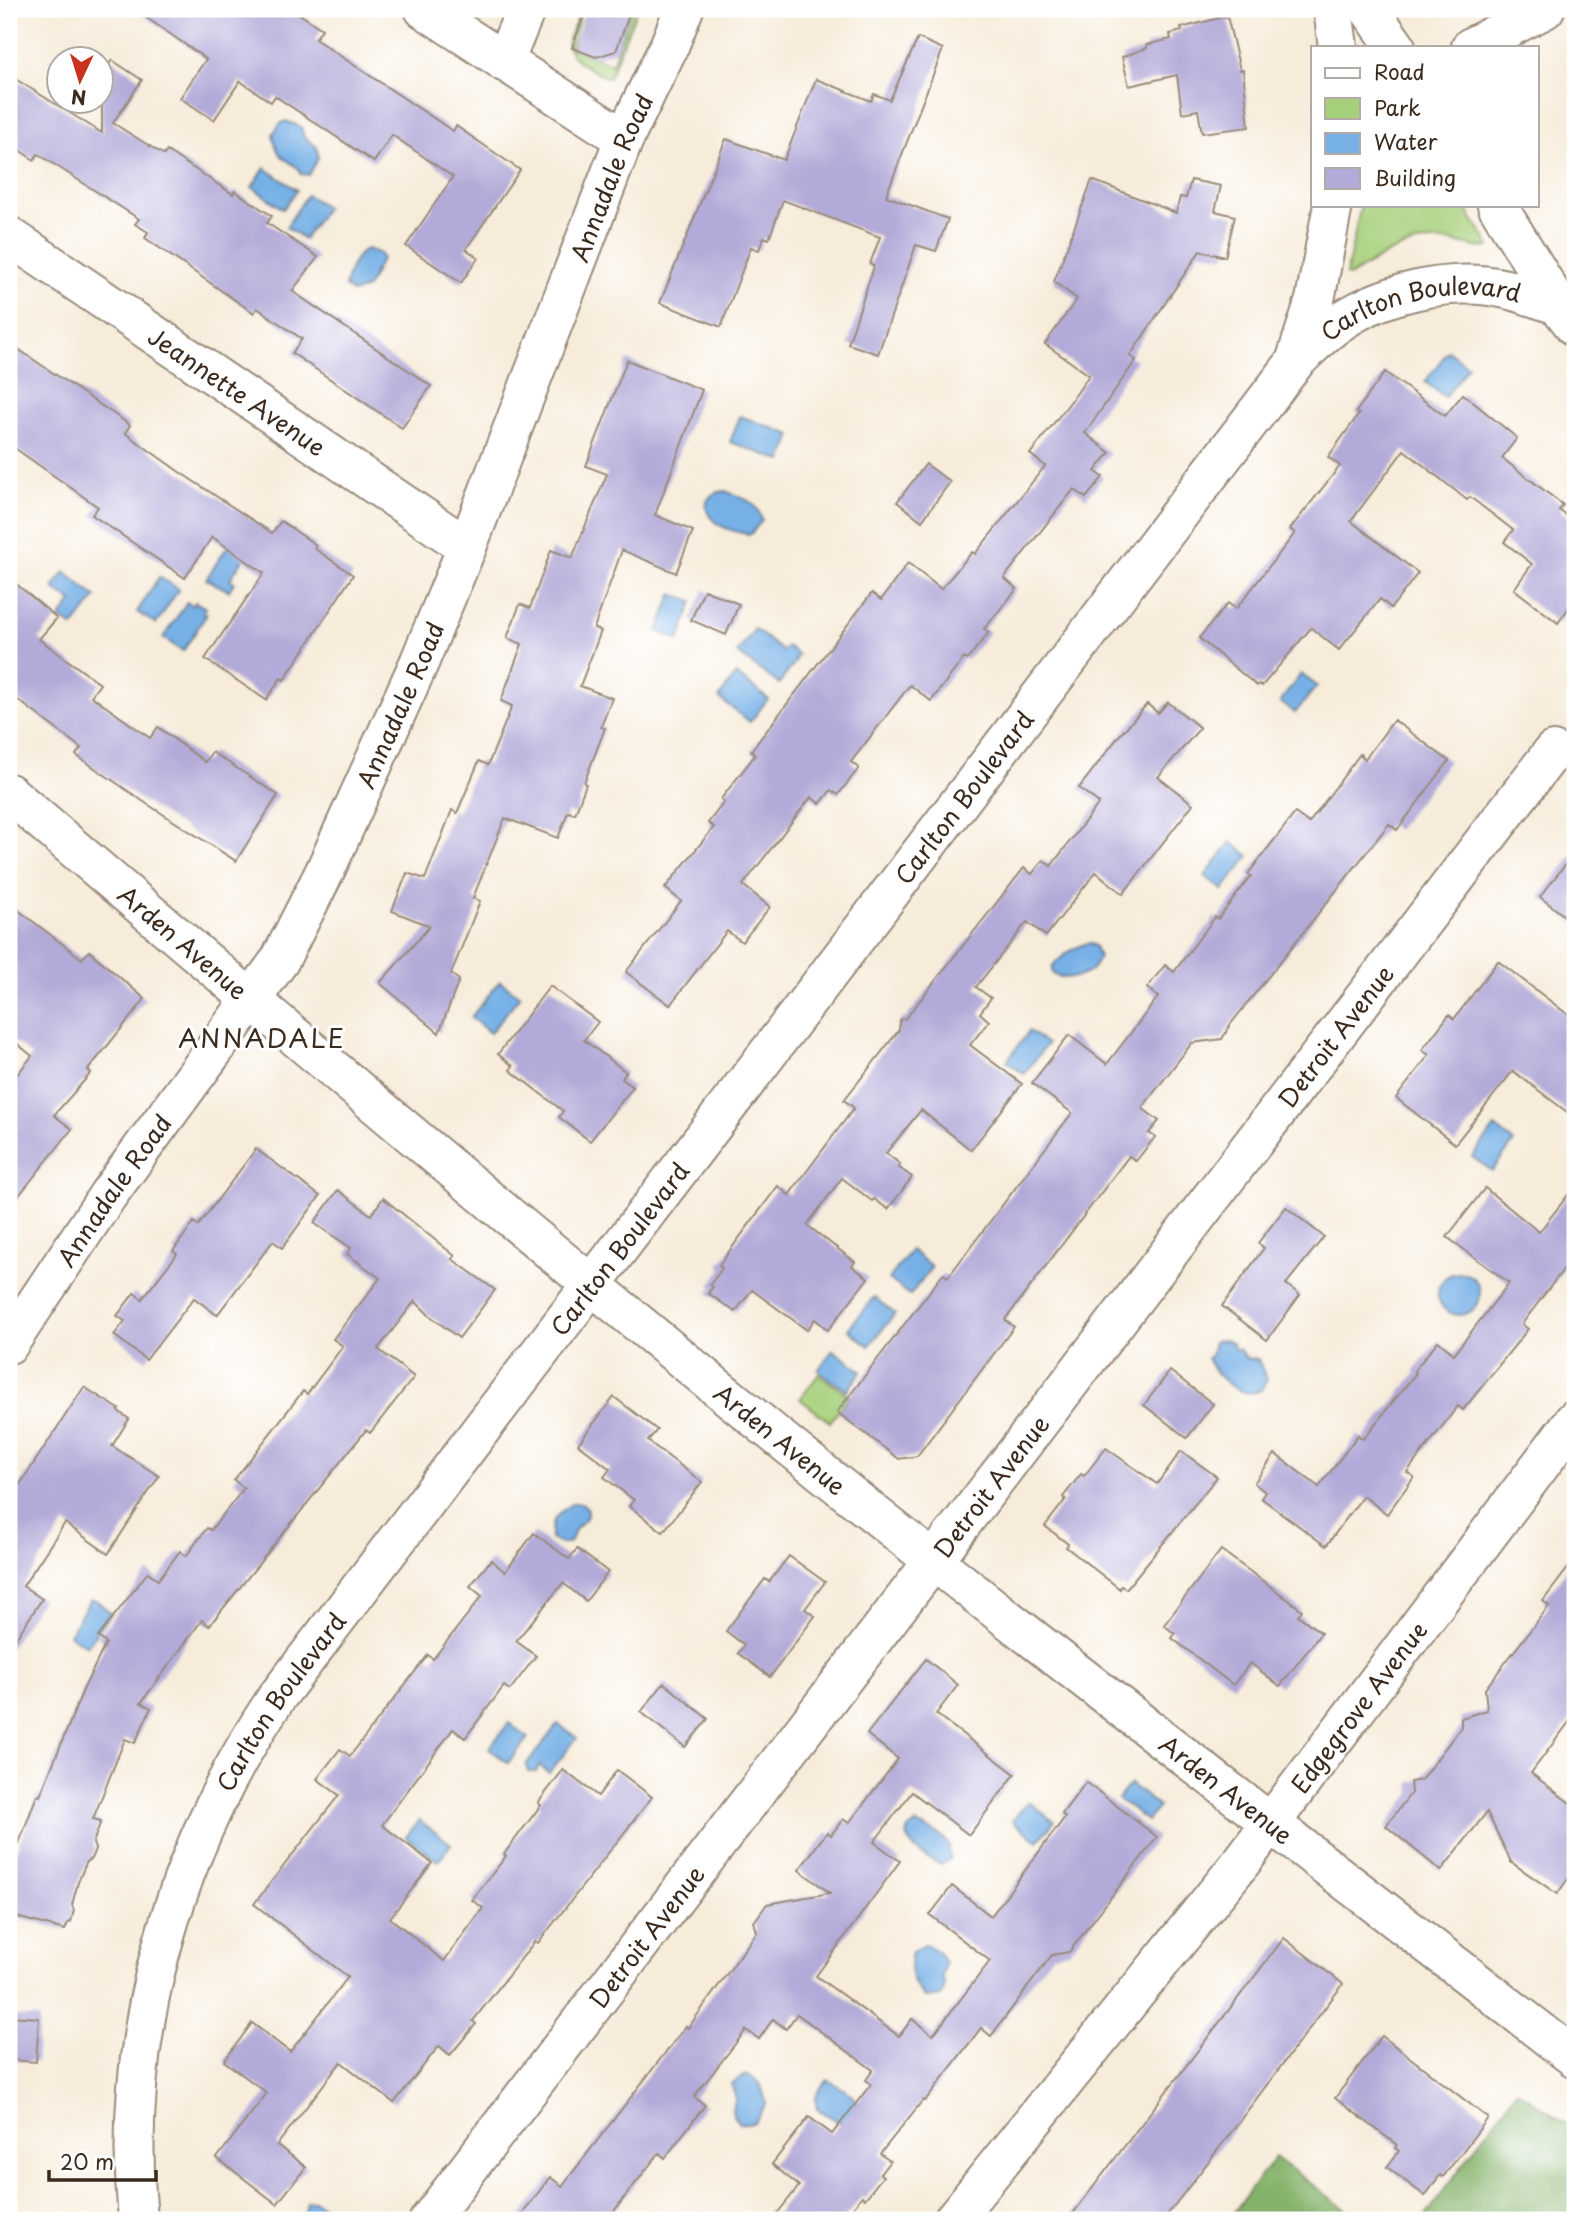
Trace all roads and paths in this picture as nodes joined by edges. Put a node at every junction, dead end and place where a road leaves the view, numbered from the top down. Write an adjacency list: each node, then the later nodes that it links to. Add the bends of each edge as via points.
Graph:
1 (424, 9): 10 (street)
2 (526, 9): 10 (street)
3 (684, 9): 11 (street, Annadale Road)
4 (1333, 9): 7 (street)
5 (1369, 9): 8 (street)
6 (1545, 9): 9 (street)
7 (1338, 46)
8 (1395, 46)
9 (1473, 46)
10 (504, 62): 11 (street)
11 (624, 139): 17 (street, Annadale Road)
12 (1334, 206): 16 (street, Carlton Boulevard, via 1315,300)
13 (1498, 206): 15 (street)
14 (9, 236): 17 (street, Jeannette Avenue)
15 (1567, 316): 16 (street, Carlton Boulevard, via 1505,288 1457,285 1412,290 1371,305 1333,327)
16 (1296, 361): 21 (street, Carlton Boulevard)
17 (467, 547): 20 (street, Annadale Road, via 324,873 280,960)
18 (1553, 751): 24 (street, Detroit Avenue)
19 (9, 793): 20 (street, Arden Avenue)
20 (251, 1002): 21 (street, Arden Avenue); 22 (street, Annadale Road, via 108,1195)
21 (593, 1285): 24 (street, Arden Avenue); 27 (street, Carlton Boulevard, via 277,1697 219,1794 189,1860 163,1938 143,2026 135,2110)
22 (9, 1344)
23 (1575, 1419): 25 (street, Edgegrove Avenue)
24 (933, 1560): 25 (street, Arden Avenue); 28 (street, Detroit Avenue)
25 (1271, 1823): 26 (street, Arden Avenue); 29 (street, Edgegrove Avenue)
26 (1575, 2057)
27 (138, 2220)
28 (429, 2220)
29 (953, 2220)

